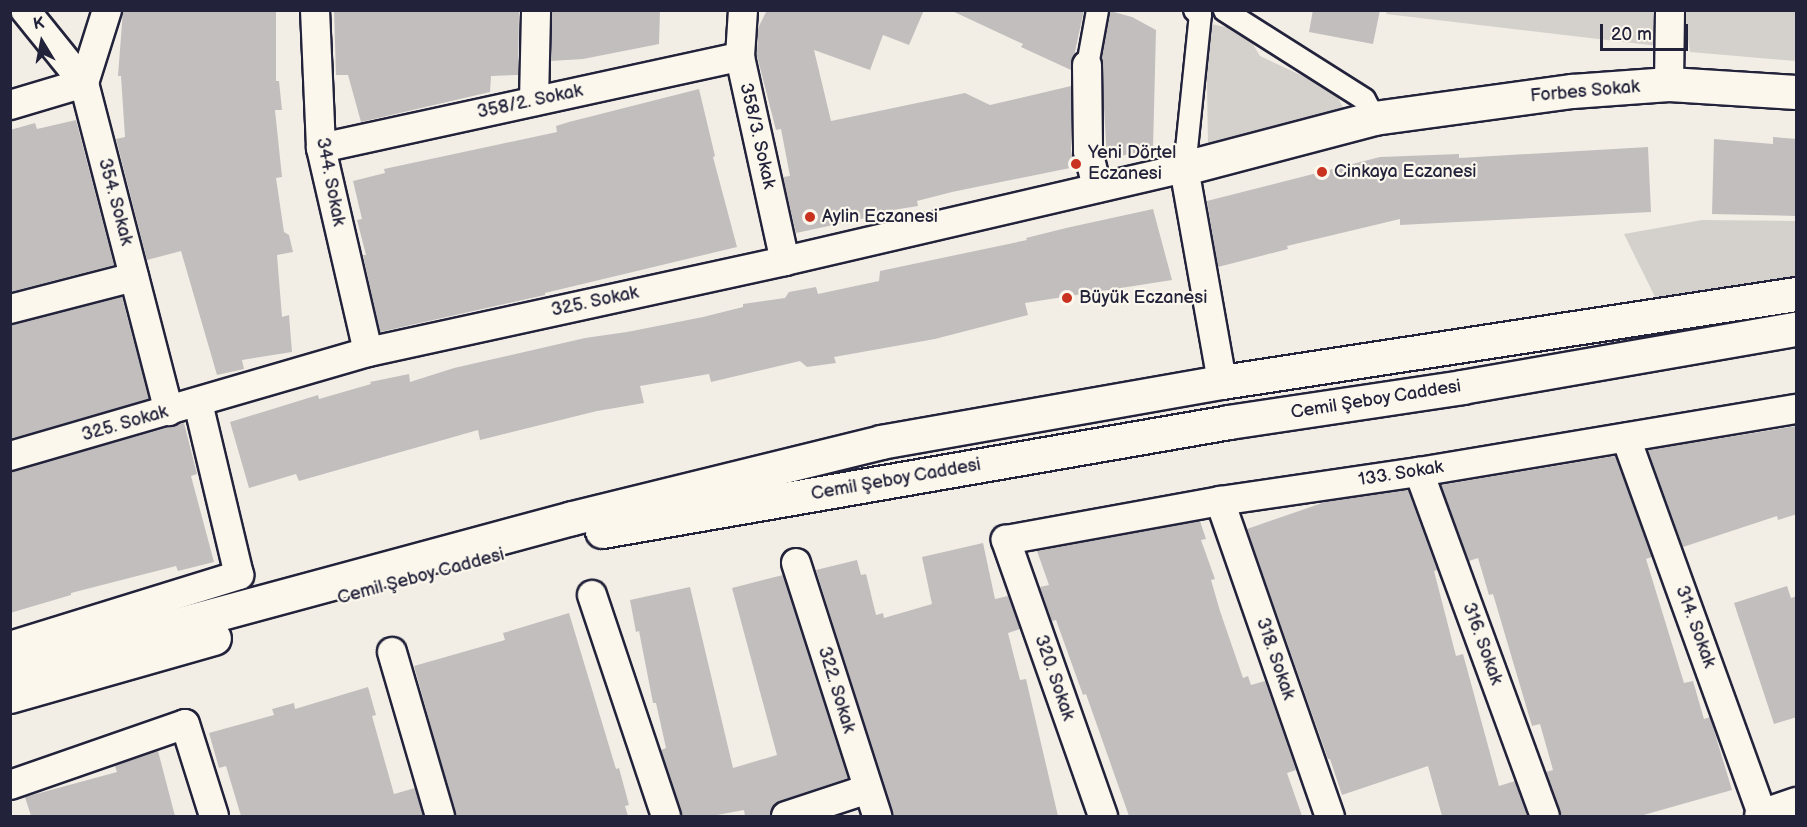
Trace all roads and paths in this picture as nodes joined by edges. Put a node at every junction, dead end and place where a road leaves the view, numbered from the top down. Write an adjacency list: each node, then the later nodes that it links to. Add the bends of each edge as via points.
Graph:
1 (25, 10): 12 (street, 354. Sokak)
2 (106, 10): 12 (street)
3 (315, 10): 18 (street, 344. Sokak)
4 (536, 10): 15 (street)
5 (743, 10): 10 (street, 358/3. Sokak)
6 (1097, 10): 11 (street)
7 (1224, 10): 17 (street, via 1364,99)
8 (1670, 10): 13 (street)
9 (1198, 12): 19 (street)
10 (740, 57): 15 (street, 358/2. Sokak); 21 (street, 358/3. Sokak)
11 (1087, 65): 20 (street, via 1088,152)
12 (84, 83): 16 (street); 22 (street, 354. Sokak)
13 (1670, 84): 14 (main road, Forbes Sokak); 17 (main road, Forbes Sokak, via 1572,91)
14 (1797, 92)
15 (534, 101): 18 (street, 358/2. Sokak)
16 (10, 105)
17 (1374, 118): 19 (main road, Forbes Sokak)
18 (321, 148): 26 (street, 344. Sokak)
19 (1184, 168): 20 (street, 325. Sokak); 27 (street)
20 (1097, 188): 21 (street, 325. Sokak)
21 (785, 261): 26 (street, 325. Sokak)
22 (134, 277): 24 (street); 30 (street, 354. Sokak)
23 (1797, 294): 27 (main road, Cemil Şeboy Caddesi)
24 (10, 309)
25 (1797, 329): 41 (main road, Cemil Şeboy Caddesi, via 1462,387 1228,422 571,537 372,589)
26 (368, 352): 28 (street, 325. Sokak)
27 (1222, 382): 40 (main road, Cemil Şeboy Caddesi, via 870,445 572,518)
28 (198, 403): 30 (street, 325. Sokak); 38 (street, via 239,575)
29 (1797, 410): 31 (street, 133. Sokak)
30 (169, 411): 32 (street, 325. Sokak)
31 (1626, 438): 33 (street, 133. Sokak); 53 (street, 314. Sokak)
32 (10, 456)
33 (1419, 472): 34 (street, 133. Sokak); 52 (street, 316. Sokak)
34 (1220, 501): 35 (street, 133. Sokak); 51 (street, 318. Sokak)
35 (1006, 540): 50 (street, 320. Sokak)
36 (796, 563): 43 (street, 322. Sokak)
37 (592, 595): 47 (street)
38 (10, 646)
39 (392, 652): 46 (street)
40 (10, 670)
41 (10, 696)
42 (10, 785): 45 (street, via 185,724)
43 (868, 789): 48 (street); 49 (street, 322. Sokak)
44 (1797, 804): 53 (main road)
45 (214, 816)
46 (440, 816)
47 (666, 816)
48 (786, 816)
49 (877, 816)
50 (1103, 816)
51 (1329, 816)
52 (1545, 816)
53 (1762, 816)

